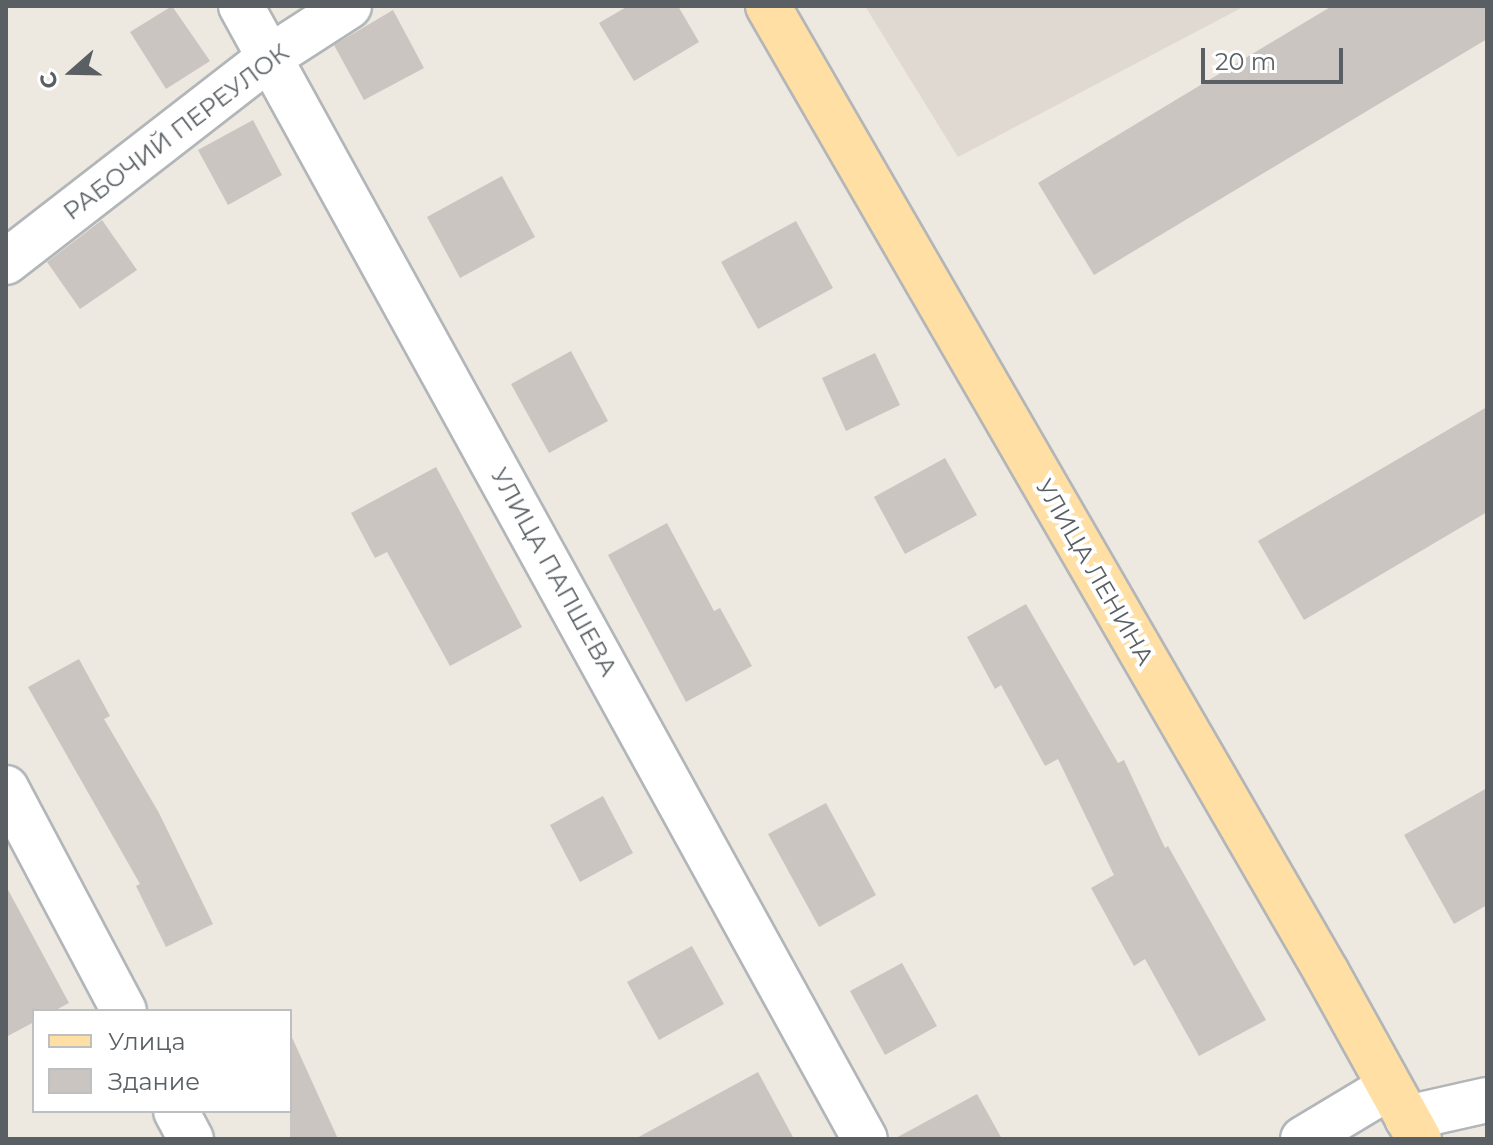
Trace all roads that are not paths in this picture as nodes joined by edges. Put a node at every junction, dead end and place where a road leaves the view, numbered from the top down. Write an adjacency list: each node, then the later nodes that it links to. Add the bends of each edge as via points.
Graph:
1 (241, 6): 4 (street, УЛИЦА ПАПШЕВА)
2 (349, 6): 4 (street, РАБОЧИЙ ПЕРЕУЛОК)
3 (768, 6): 10 (main road, УЛИЦА ЛЕНИНА)
4 (270, 57): 5 (street, РАБОЧИЙ ПЕРЕУЛОК); 12 (street, УЛИЦА ПАПШЕВА)
5 (6, 262)
6 (6, 788): 7 (street)
7 (123, 1009)
8 (1487, 1100): 10 (street)
9 (177, 1113): 11 (street)
10 (1405, 1115): 13 (street)
11 (191, 1139)
12 (865, 1139)
13 (1303, 1139)

